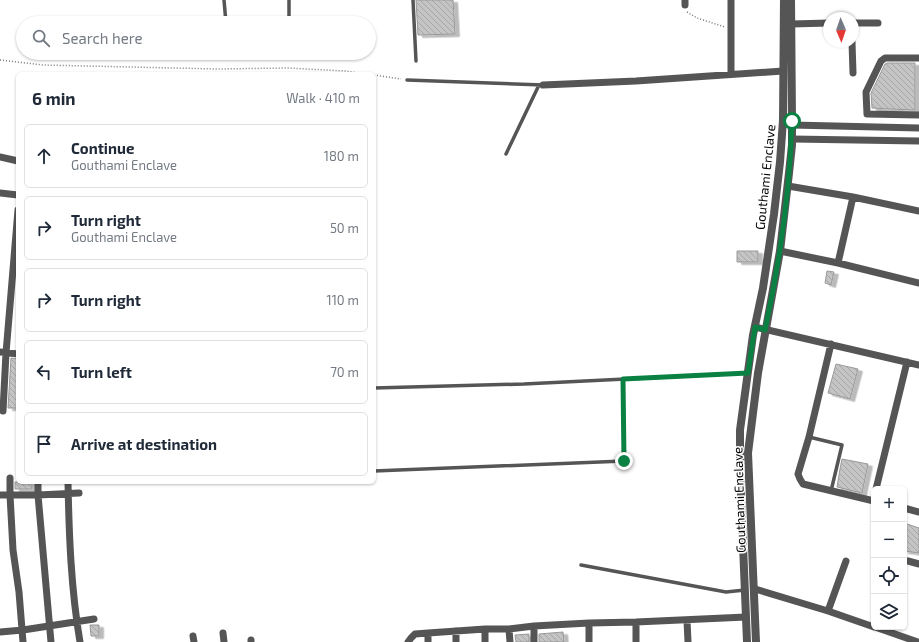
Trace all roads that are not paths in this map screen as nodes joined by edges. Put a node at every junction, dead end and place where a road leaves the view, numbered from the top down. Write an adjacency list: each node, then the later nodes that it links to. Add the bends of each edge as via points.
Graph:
1 (224, 0): 7 (lane)
2 (288, 0): 8 (lane)
3 (413, 0): 15 (lane)
4 (731, 0): 18 (street)
5 (784, 0): 16 (street, Gouthami Enclave)
6 (791, 0): 12 (street, Gouthami Enclave)
7 (225, 16)
8 (289, 16)
9 (823, 23): 12 (street)
10 (859, 23): 11 (street)
11 (878, 23)
12 (791, 24): 22 (street, Gouthami Enclave)
13 (852, 48): 17 (street)
14 (919, 58): 21 (street, via 885,58 880,61 866,92 867,114)
15 (416, 61)
16 (783, 71): 18 (street); 38 (street, Gouthami Enclave, via 780,162 763,288)
17 (853, 73)
18 (731, 74): 20 (street)
19 (407, 80): 20 (lane)
20 (541, 85): 26 (lane)
21 (919, 115)
22 (792, 125): 23 (street); 24 (street, Gouthami Enclave)
23 (919, 128)
24 (792, 139): 25 (street); 29 (street, Gouthami Enclave)
25 (919, 141)
26 (506, 154)
27 (0, 157): 28 (street)
28 (16, 161)
29 (788, 186): 32 (street); 35 (street, Gouthami Enclave)
30 (0, 193): 31 (street)
31 (16, 195)
32 (853, 197): 33 (street); 36 (street)
33 (919, 211)
34 (16, 229): 41 (street)
35 (780, 251): 36 (street); 39 (street, Gouthami Enclave)
36 (838, 263): 37 (street)
37 (919, 283)
38 (755, 327): 39 (street); 45 (street, Gouthami Enclave)
39 (765, 330): 40 (street); 68 (street, Gouthami Enclave, via 748,453)
40 (831, 344): 43 (street); 49 (street)
41 (3, 352): 42 (street); 48 (street)
42 (16, 354)
43 (907, 362): 44 (street); 54 (street)
44 (919, 365)
45 (748, 373): 46 (lane); 69 (street, Gouthami Enclave, via 740,430)
46 (623, 379): 47 (lane); 50 (lane, via 624,461)
47 (376, 388)
48 (3, 411)
49 (809, 437): 55 (street, via 798,474 800,479 803,484); 55 (lane, via 842,445)
50 (376, 471)
51 (10, 478): 59 (street)
52 (38, 484): 60 (street)
53 (68, 484): 57 (street)
54 (877, 486)
55 (832, 491): 61 (street)
56 (79, 493): 57 (street)
57 (68, 494): 60 (street); 74 (street)
58 (0, 495): 59 (street)
59 (10, 495): 60 (street); 82 (street, via 13,550)
60 (38, 495): 78 (street)
61 (871, 499)
62 (907, 509): 63 (street)
63 (919, 512)
64 (846, 560): 70 (street)
65 (907, 561): 66 (street)
66 (919, 564)
67 (581, 565): 69 (lane, via 726,592)
68 (755, 589): 70 (street); 102 (street, Gouthami Enclave)
69 (745, 590): 71 (street, Gouthami Enclave)
70 (828, 611): 77 (street)
71 (746, 617): 73 (street); 101 (street, Gouthami Enclave)
72 (94, 619): 74 (street)
73 (687, 620): 75 (street); 100 (street)
74 (76, 622): 78 (street); 90 (street)
75 (636, 622): 76 (street); 99 (street)
76 (589, 623): 79 (street); 98 (street)
77 (871, 625)
78 (50, 626): 82 (street); 89 (street)
79 (534, 626): 81 (street); 97 (street)
80 (485, 629): 81 (street); 84 (street); 95 (street)
81 (509, 629): 96 (street)
82 (23, 630): 85 (street); 88 (street)
83 (884, 630): 103 (street)
84 (456, 631): 87 (street); 94 (street)
85 (0, 632)
86 (223, 633): 91 (street)
87 (428, 633): 92 (street, via 416,634); 93 (street)
88 (23, 642)
89 (51, 642)
90 (80, 642)
91 (224, 642)
92 (408, 642)
93 (428, 642)
94 (456, 642)
95 (485, 642)
96 (510, 642)
97 (534, 642)
98 (589, 642)
99 (636, 642)
100 (688, 642)
101 (747, 642)
102 (756, 642)
103 (918, 642)

